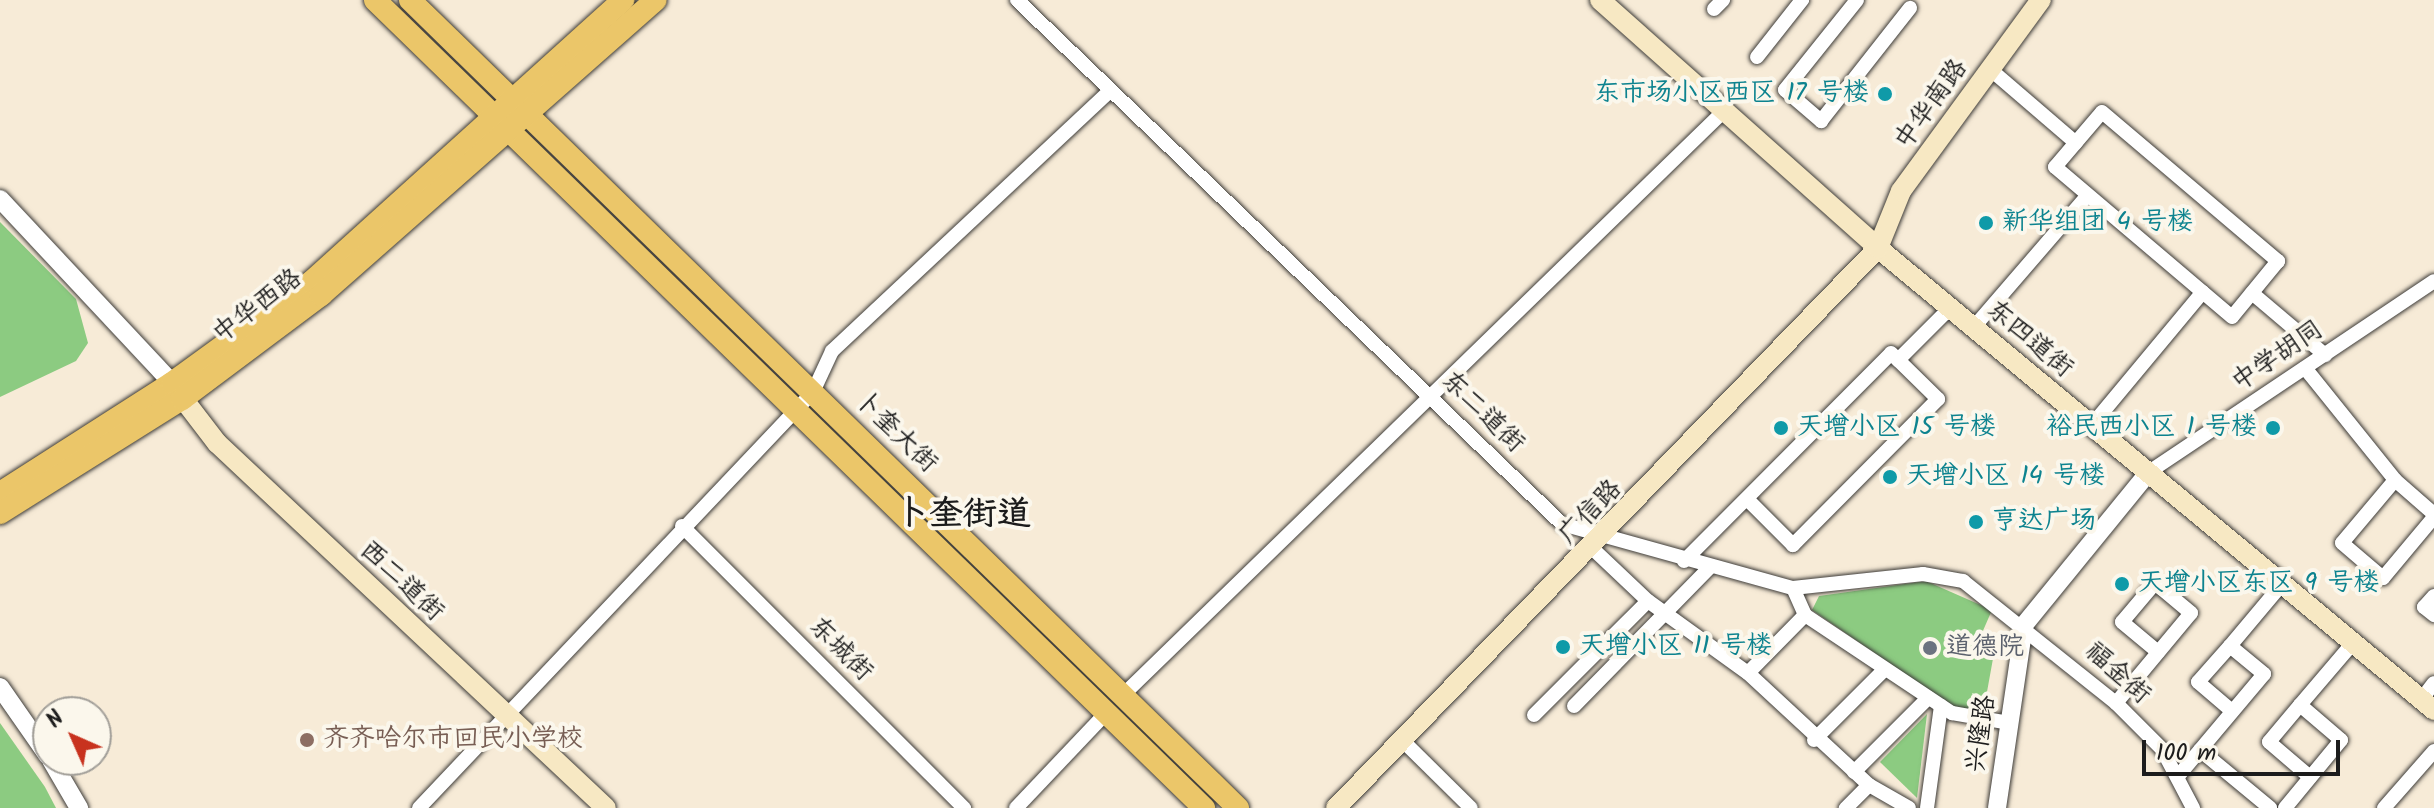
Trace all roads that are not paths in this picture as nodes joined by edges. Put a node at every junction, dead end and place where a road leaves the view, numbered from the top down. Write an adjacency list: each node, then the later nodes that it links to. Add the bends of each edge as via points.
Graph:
1 (375, 0): 16 (main road, 卜奎大街)
2 (623, 0): 14 (main road)
3 (656, 0): 14 (main road)
4 (1017, 0): 13 (street, 东二道街)
5 (1600, 0): 15 (main road, 东四道街)
6 (1802, 0): 11 (street)
7 (1857, 0): 10 (street, via 1785,90 1821,121)
8 (2041, 0): 12 (main road, 中华南路)
9 (413, 1): 14 (main road, 卜奎大街)
10 (1910, 3)
11 (1757, 57)
12 (1990, 69): 17 (street); 20 (main road, 中华南路, via 1901,191)
13 (1108, 93): 30 (street, via 832,351); 31 (street, 东二道街)
14 (518, 105): 16 (main road, 中华西路); 30 (main road, 卜奎大街)
15 (1721, 114): 20 (main road, 东四道街); 31 (street)
16 (499, 123): 29 (main road, 中华西路); 32 (main road, 卜奎大街)
17 (2076, 143): 18 (street, via 2055,167); 23 (street, via 2102,112 2278,261)
18 (2088, 195): 22 (street); 25 (street)
19 (0, 199): 29 (street)
20 (1878, 248): 24 (main road, 东四道街); 41 (main road, 广信路)
21 (2434, 281): 26 (street, 中学胡同)
22 (2203, 292): 23 (street, via 2232,317); 33 (street)
23 (2252, 293): 26 (street)
24 (1950, 308): 25 (main road, 东四道街); 27 (street)
25 (1974, 327): 33 (main road, 东四道街)
26 (2325, 355): 28 (street, 中学胡同)
27 (1898, 360): 37 (street, via 1891,353); 37 (street, via 1938,399 1793,545)
28 (2305, 368): 34 (street, 中学胡同); 35 (street)
29 (177, 391): 36 (main road, 中华西路); 38 (main road, 中华西路); 67 (main road, 西二道街, via 238,464)
30 (813, 392): 32 (street); 58 (main road, 卜奎大街)
31 (1432, 399): 41 (street, 东二道街, via 1562,524); 58 (street)
32 (796, 409): 40 (street); 65 (main road, 卜奎大街)
33 (2092, 425): 34 (main road, 东四道街)
34 (2149, 472): 44 (main road, 东四道街); 51 (street)
35 (2395, 480): 39 (street); 39 (street, via 2342,543 2383,578)
36 (0, 493)
37 (1747, 499): 42 (street)
38 (0, 513)
39 (2434, 516)
40 (682, 526): 67 (street); 82 (street, 东城街)
41 (1597, 544): 42 (street, 东二道街); 47 (street); 71 (main road, 广信路)
42 (1684, 561): 43 (street, 东二道街)
43 (1710, 567): 45 (street, 东二道街); 48 (street)
44 (2282, 584): 52 (main road, 东四道街); 53 (street)
45 (1793, 588): 49 (street); 51 (street, 东二道街, via 1937,577 1963,581)
46 (2434, 596): 50 (street, via 2424,607)
47 (1648, 601): 48 (street); 66 (street)
48 (1665, 613): 56 (street); 63 (street)
49 (1805, 615): 55 (street); 56 (street)
50 (2434, 615)
51 (2024, 625): 61 (street, 福金街); 68 (street, 兴隆路)
52 (2353, 643): 59 (main road, 东四道街); 62 (street)
53 (2230, 646): 64 (street, via 2198,682); 64 (street, via 2264,674)
54 (2158, 652): 54 (street, via 2191,613 2155,583 2122,622); 61 (street)
55 (1885, 669): 60 (street); 70 (street)
56 (1748, 673): 70 (street)
57 (0, 687): 69 (street)
58 (1122, 696): 85 (main road, 卜奎大街)
59 (2430, 698)
60 (1934, 702): 68 (street); 74 (street); 90 (street)
61 (2116, 703): 75 (street, 福金街)
62 (2300, 705): 77 (street, via 2341,740); 77 (street, via 2269,742)
63 (1574, 706)
64 (2232, 711): 72 (street)
65 (1106, 713): 83 (street); 84 (main road, 卜奎大街)
66 (1534, 715)
67 (507, 716): 80 (street); 81 (main road, 西二道街)
68 (2010, 723): 91 (street, 兴隆路)
69 (32, 732)
70 (1814, 740): 74 (street)
71 (1403, 741): 86 (main road, 广信路); 87 (street)
72 (2200, 750): 75 (street); 93 (street)
73 (2434, 751): 95 (street)
74 (1854, 772): 78 (street)
75 (2179, 775): 92 (street, 福金街)
76 (60, 776): 79 (street)
77 (2310, 777): 94 (street)
78 (1869, 785): 88 (street); 89 (street)
79 (79, 808)
80 (419, 808)
81 (606, 808)
82 (964, 808)
83 (1016, 808)
84 (1204, 808)
85 (1238, 808)
86 (1336, 808)
87 (1471, 808)
88 (1846, 808)
89 (1909, 808)
90 (1927, 808)
91 (1997, 808)
92 (2193, 808)
93 (2270, 808)
94 (2285, 808)
95 (2384, 808)

